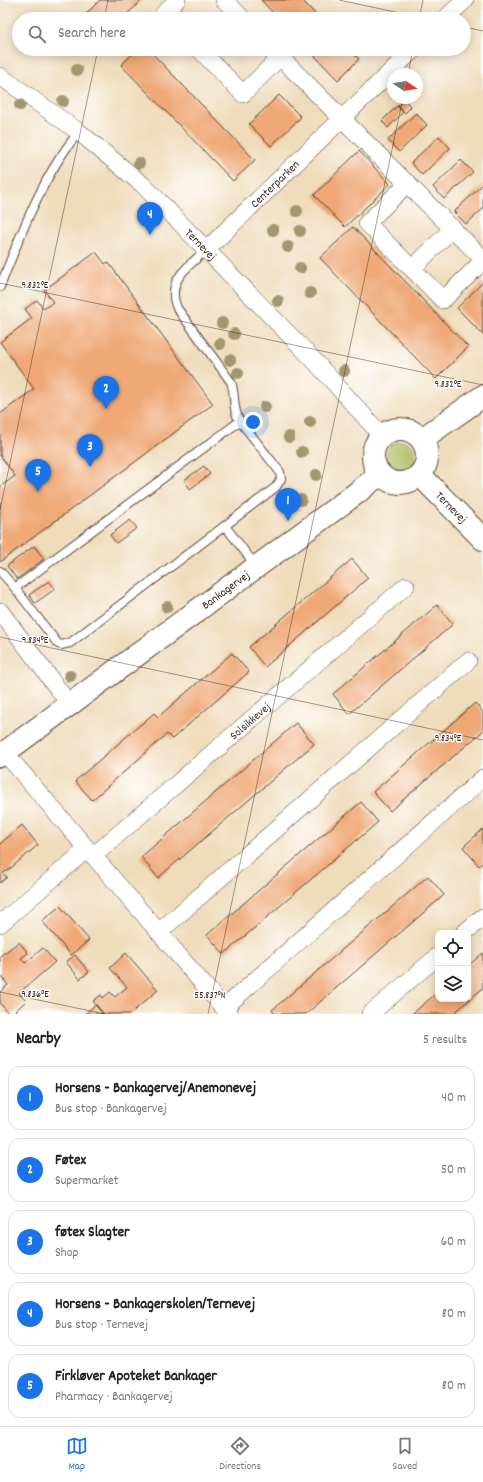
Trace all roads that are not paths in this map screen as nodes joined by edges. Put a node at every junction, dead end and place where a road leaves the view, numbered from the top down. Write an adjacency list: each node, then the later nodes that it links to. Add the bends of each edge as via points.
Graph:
1 (177, 0): 4 (street)
2 (224, 0): 5 (street)
3 (465, 0): 6 (street)
4 (165, 12)
5 (236, 12)
6 (452, 12)
7 (206, 56): 8 (street, via 243,94)
8 (274, 56)
9 (279, 56): 12 (street)
10 (407, 56): 12 (street, Centerparken)
11 (0, 76): 13 (street, Ternevej)
12 (342, 120): 14 (street); 16 (street, Centerparken)
13 (79, 132): 16 (street, Ternevej, via 143,185); 19 (lane, via 49,174)
14 (408, 183): 15 (street); 18 (street, via 367,223)
15 (453, 228): 17 (street); 18 (street)
16 (207, 249): 21 (lane, via 177,280 173,298 177,308 231,382 236,413); 22 (street, Ternevej, via 311,357)
17 (483, 260): 18 (street, via 443,300)
18 (412, 269)
19 (0, 287)
20 (483, 396): 23 (street)
21 (240, 421): 26 (lane, via 280,472 281,479 276,487); 31 (lane)
22 (382, 436): 23 (street, via 400,429 409,430); 24 (street, via 374,451 374,463)
23 (422, 439): 25 (street, via 427,457)
24 (380, 474): 25 (street, via 395,482 413,480); 28 (street, Bankagervej)
25 (420, 475): 27 (street, Ternevej)
26 (225, 526): 28 (lane); 31 (lane, via 65,645 54,640)
27 (483, 539)
28 (256, 567): 34 (street, Bankagervej)
29 (0, 570): 31 (lane)
30 (406, 586): 37 (street, Solsikkevej)
31 (16, 588)
32 (0, 610): 34 (street)
33 (468, 661): 41 (street)
34 (70, 705): 35 (street, Bankagervej)
35 (2, 754): 37 (street)
36 (483, 778): 43 (street)
37 (90, 853): 39 (street, Solsikkevej); 41 (street)
38 (483, 917): 40 (street)
39 (0, 924)
40 (468, 930)
41 (159, 932): 43 (street)
42 (435, 959): 44 (street)
43 (227, 1011)
44 (370, 1014)

